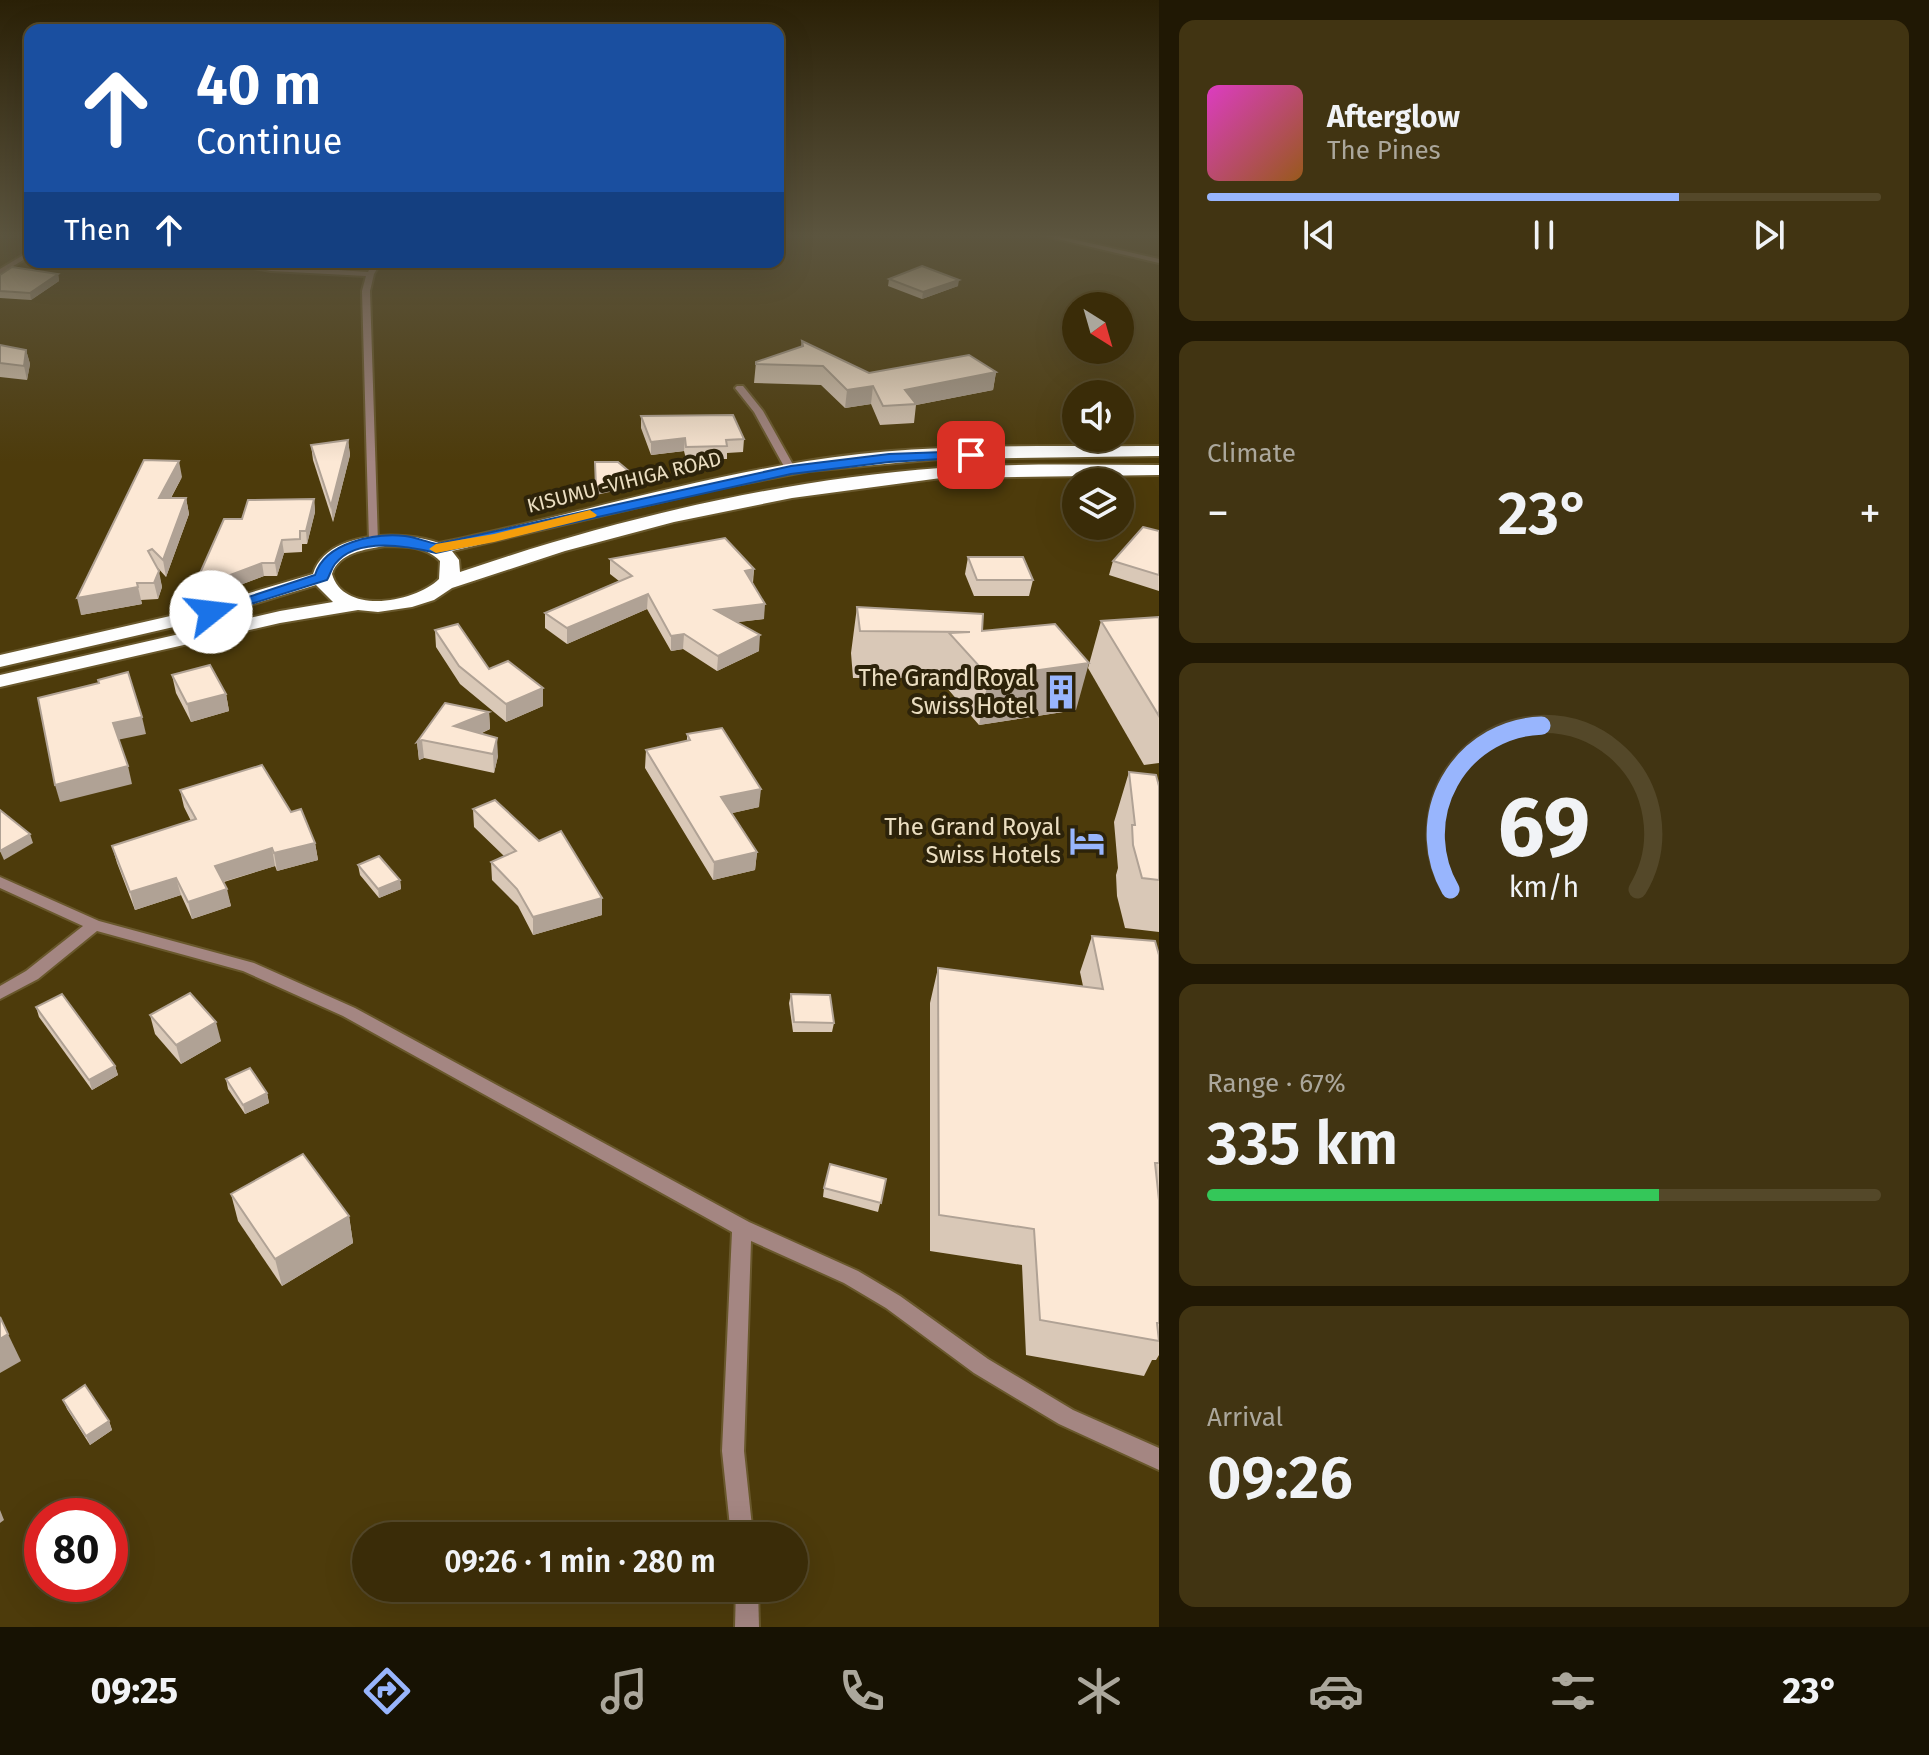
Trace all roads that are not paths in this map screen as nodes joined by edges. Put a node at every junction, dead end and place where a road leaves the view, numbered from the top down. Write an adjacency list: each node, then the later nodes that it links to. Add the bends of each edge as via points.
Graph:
1 (366, 310): 6 (street)
2 (740, 388): 4 (street)
3 (1159, 451): 4 (highway, KISUMU -VIHIGA ROAD, via 889,458)
4 (791, 470): 7 (highway, KISUMU -VIHIGA ROAD)
5 (1159, 470): 9 (highway, KISUMU -VIHIGA ROAD, via 956,474 798,492 622,530)
6 (374, 541): 7 (highway, via 404,540); 8 (highway, via 334,556)
7 (436, 549): 9 (highway, via 451,566)
8 (322, 577): 10 (highway, via 338,598); 11 (highway, via 184,619)
9 (444, 584): 10 (highway, KISUMU -VIHIGA ROAD, via 402,604)
10 (357, 604): 12 (highway)
11 (0, 661)
12 (0, 681)
13 (0, 882): 14 (street)
14 (94, 925): 15 (street, via 32,975); 16 (street, via 248,967 349,1012)
15 (0, 993)
16 (742, 1228): 17 (street, via 851,1277 1066,1417); 18 (street, via 733,1451)
17 (1159, 1459)
18 (741, 1522)
19 (747, 1602): 20 (street)
20 (747, 1627)

